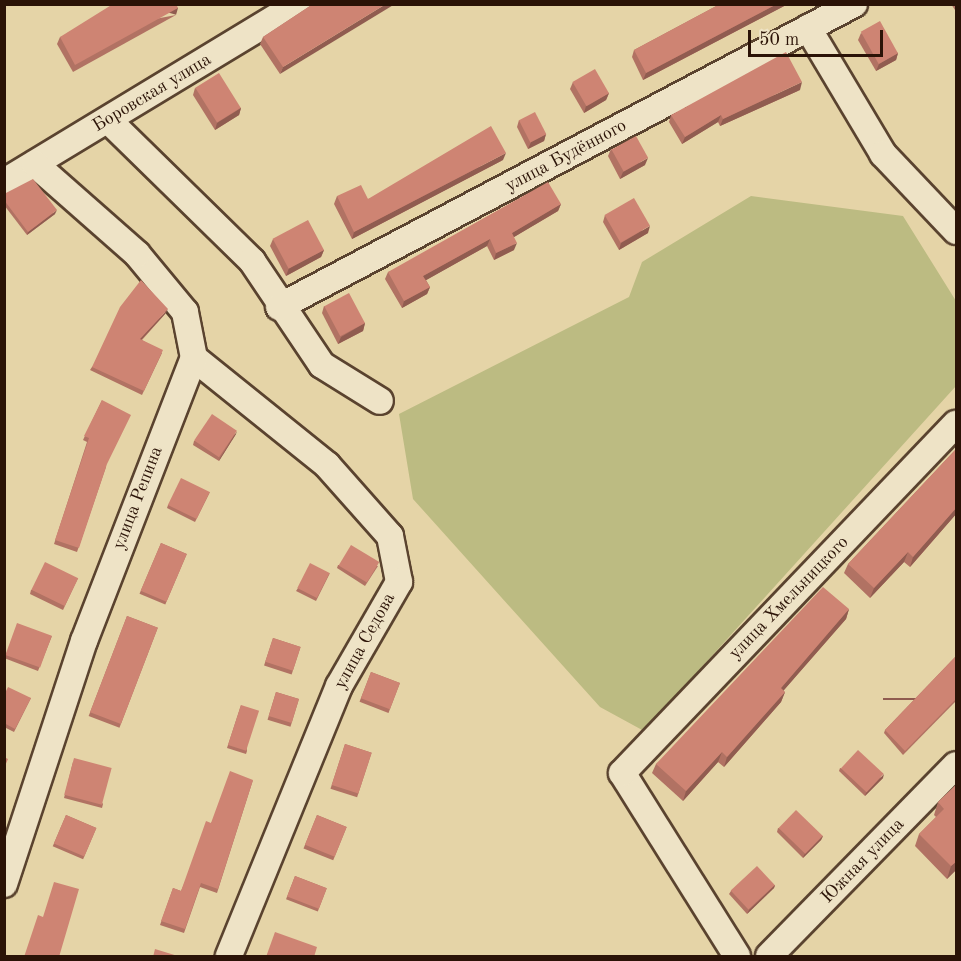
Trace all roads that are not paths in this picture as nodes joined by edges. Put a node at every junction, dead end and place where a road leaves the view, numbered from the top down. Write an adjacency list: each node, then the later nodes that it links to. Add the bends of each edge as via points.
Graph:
1 (298, 4): 4 (street, Боровская улица)
2 (854, 4): 3 (street, улица Будённого)
3 (808, 28): 7 (street, via 883,154); 8 (street, улица Будённого)
4 (108, 120): 5 (street, Боровская улица); 8 (street, via 252,261)
5 (34, 164): 6 (street, Боровская улица); 9 (street, via 137,254 185,312)
6 (4, 182)
7 (957, 231)
8 (279, 307): 10 (street, via 322,364)
9 (194, 358): 13 (street, улица Репина, via 84,641); 14 (street, улица Седова, via 327,465 390,536 399,582 339,686)
10 (380, 401)
11 (957, 424): 15 (street, улица Хмельницкого, via 622,773)
12 (957, 765): 16 (street, Южная улица)
13 (4, 884)
14 (229, 957)
15 (736, 957)
16 (768, 957)

